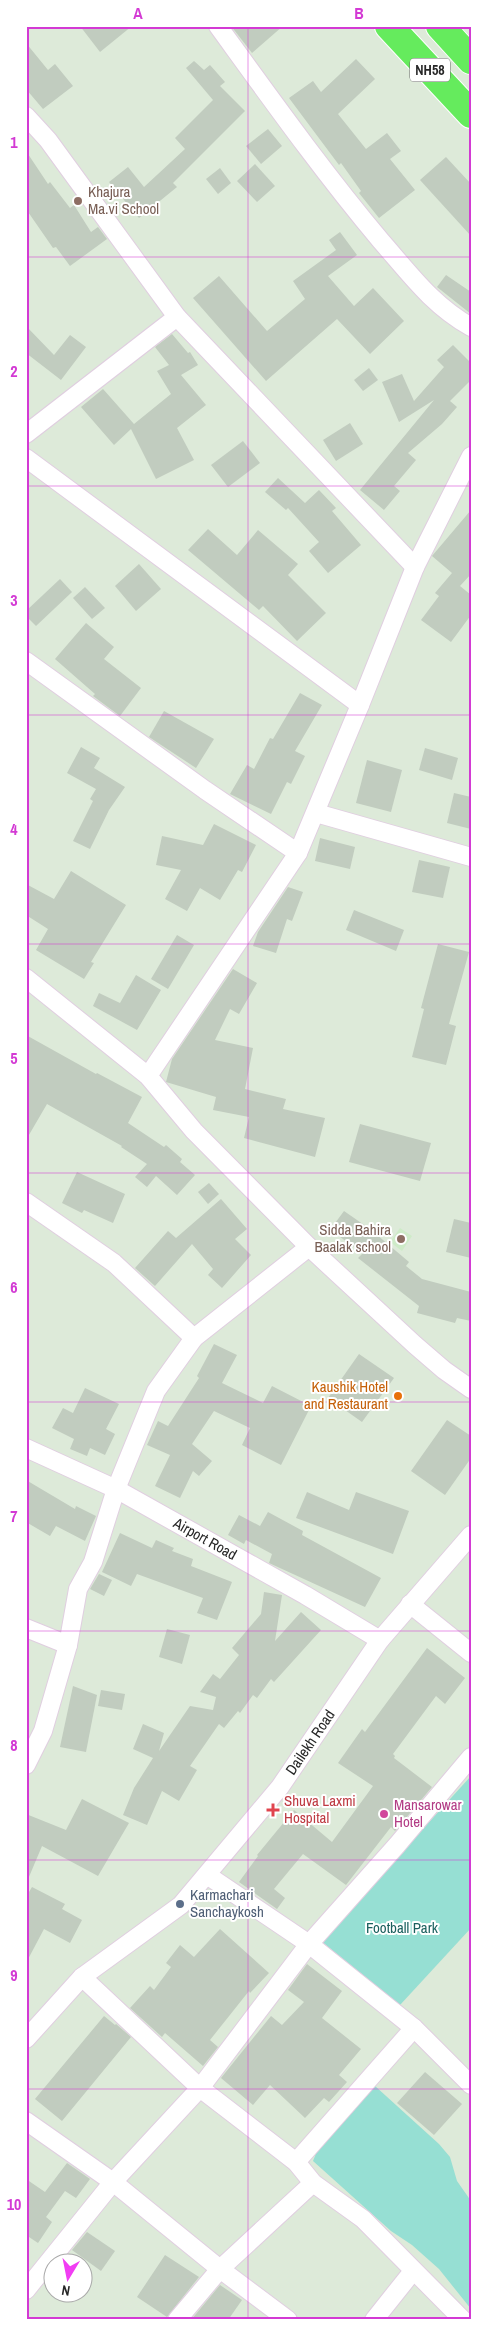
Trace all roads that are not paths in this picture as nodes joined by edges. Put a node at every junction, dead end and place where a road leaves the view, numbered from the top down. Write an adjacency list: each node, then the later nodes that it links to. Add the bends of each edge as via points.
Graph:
1 (218, 26): 8 (street, via 348,201 424,291 449,314)
2 (389, 26): 5 (main road, NH58)
3 (440, 26): 4 (main road, NH58)
4 (467, 47)
5 (471, 114)
6 (26, 116): 7 (street, via 48,140)
7 (177, 317): 9 (street); 12 (street)
8 (471, 327)
9 (26, 434)
10 (471, 456): 12 (street)
11 (26, 458): 14 (street)
12 (415, 567): 14 (street)
13 (26, 661): 16 (street)
14 (360, 705): 15 (street)
15 (316, 813): 16 (street); 17 (street)
16 (298, 853): 19 (street)
17 (471, 857)
18 (26, 978): 19 (street)
19 (148, 1076): 21 (street, via 194,1131)
20 (26, 1202): 22 (street, via 114,1263)
21 (309, 1247): 22 (street); 23 (street, via 414,1345)
22 (194, 1338): 25 (street, via 156,1391)
23 (471, 1389)
24 (26, 1448): 25 (street, Airport Road)
25 (116, 1490): 29 (street, Airport Road); 30 (street, via 93,1562 78,1589)
26 (471, 1534): 27 (street, Dailekh Road)
27 (410, 1604): 29 (street, Dailekh Road); 31 (street)
28 (26, 1628): 30 (street)
29 (380, 1640): 34 (street, Dailekh Road, via 280,1787)
30 (68, 1645): 33 (street, via 43,1731)
31 (471, 1653)
32 (471, 1757): 35 (street)
33 (26, 1765)
34 (207, 1875): 35 (street); 36 (street, Dailekh Road, via 181,1905)
35 (309, 1944): 37 (street); 40 (street)
36 (82, 1977): 38 (street, Dailekh Road); 40 (street)
37 (414, 2028): 39 (street); 42 (street)
38 (26, 2039)
39 (471, 2085)
40 (200, 2088): 42 (street); 43 (street)
41 (26, 2121): 43 (street)
42 (296, 2162): 44 (street)
43 (113, 2182): 45 (street); 47 (street)
44 (313, 2183): 45 (street); 46 (street, via 363,2219)
45 (220, 2269): 48 (street); 49 (street)
46 (413, 2271): 50 (street); 51 (street)
47 (26, 2290)
48 (177, 2320)
49 (288, 2320)
50 (374, 2320)
51 (463, 2320)

